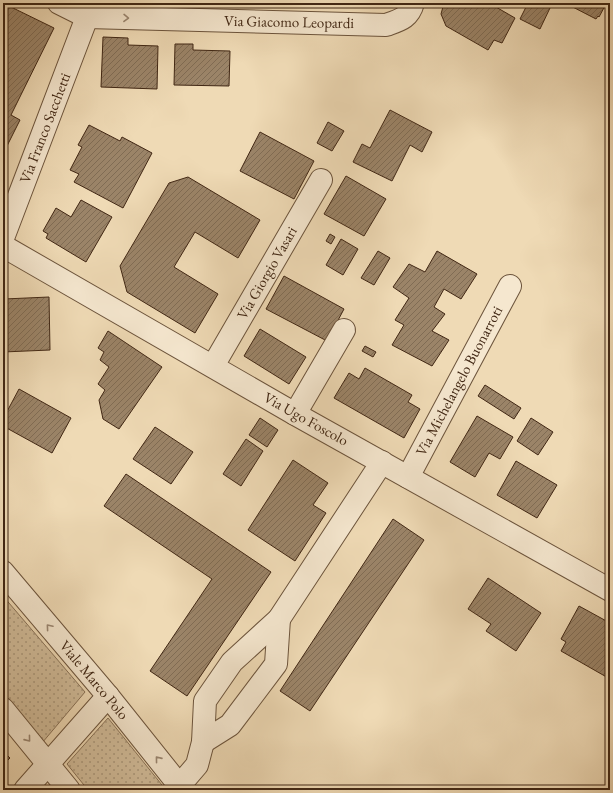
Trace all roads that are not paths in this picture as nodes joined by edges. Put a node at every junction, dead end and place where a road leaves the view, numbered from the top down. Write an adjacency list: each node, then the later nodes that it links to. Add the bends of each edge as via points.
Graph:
1 (59, 3): 3 (street, Via Giacomo Leopardi)
2 (408, 11): 3 (street, Via Giacomo Leopardi, one-way to 2, via 386,25)
3 (87, 17): 5 (street, Via Franco Sacchetti)
4 (321, 180): 9 (street, Via Giorgio Vasari)
5 (3, 238)
6 (3, 246): 9 (street, Via Ugo Foscolo)
7 (510, 286): 12 (street, Via Michelangelo Buonarroti)
8 (344, 330): 10 (street)
9 (213, 366): 10 (street, Via Ugo Foscolo)
10 (295, 414): 11 (street, Via Ugo Foscolo)
11 (382, 462): 12 (street, Via Ugo Foscolo); 15 (street)
12 (408, 477): 14 (street, Via Ugo Foscolo)
13 (3, 572): 16 (street, Viale Marco Polo, one-way to 13)
14 (610, 590)
15 (279, 619): 18 (street, via 232,662 205,701); 18 (street, via 276,664 230,725)
16 (108, 696): 19 (street); 20 (street, Viale Marco Polo, one-way to 16)
17 (3, 709): 19 (street, one-way to 19)
18 (203, 742): 20 (street, via 197,765)
19 (48, 764): 21 (street); 22 (street)
20 (181, 788)
21 (25, 790)
22 (69, 790)

